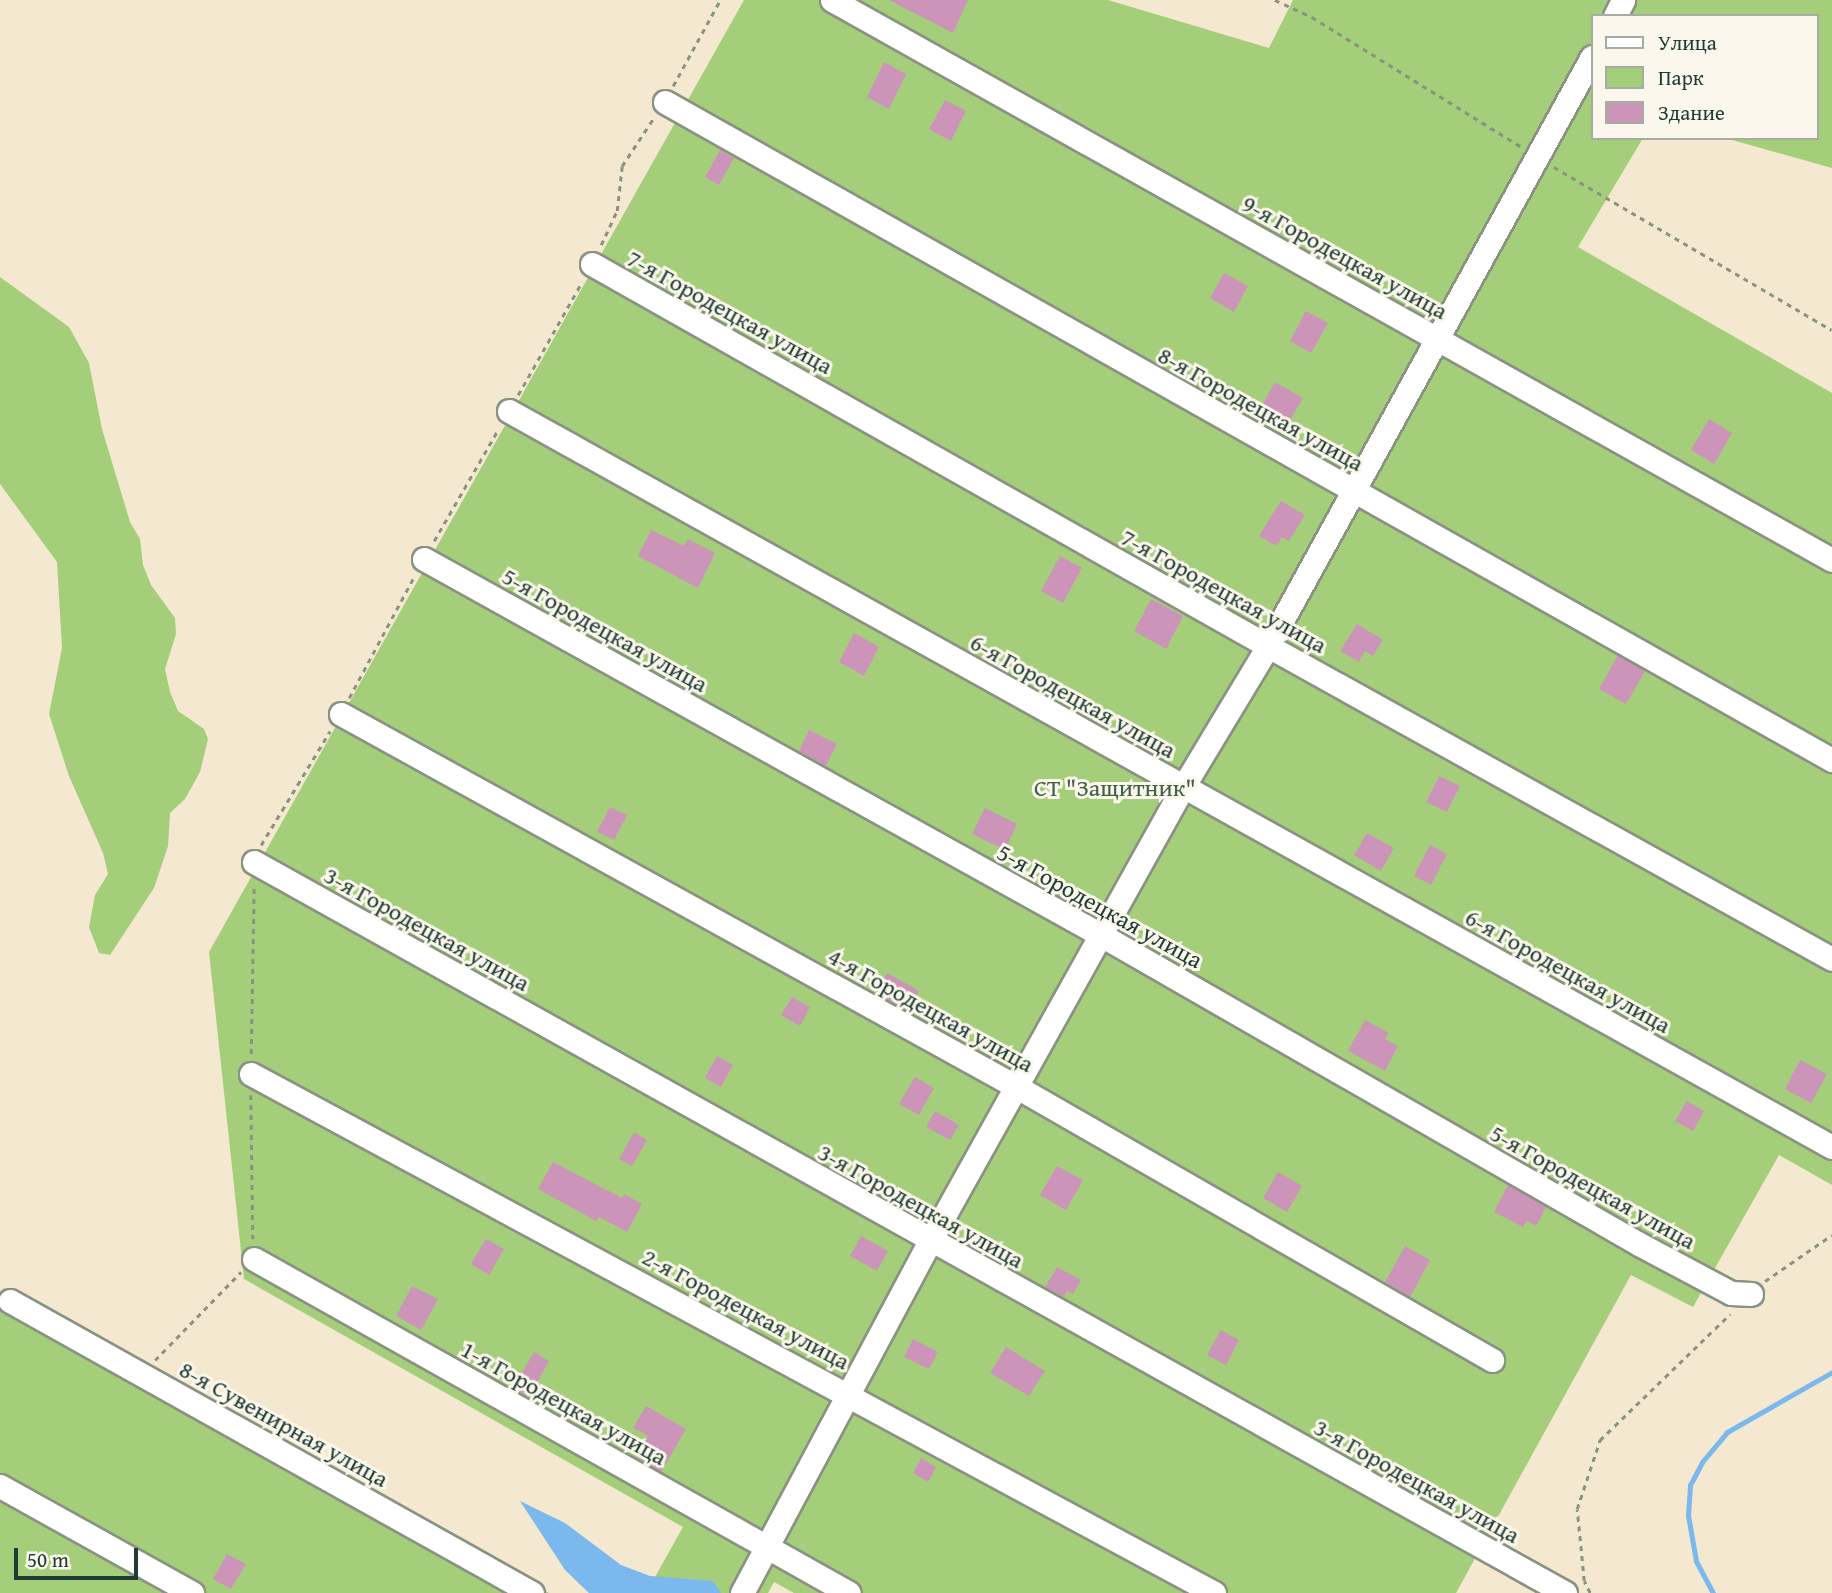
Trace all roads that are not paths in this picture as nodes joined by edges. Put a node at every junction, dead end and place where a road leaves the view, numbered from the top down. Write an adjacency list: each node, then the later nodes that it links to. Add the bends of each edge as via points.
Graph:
1 (832, 0): 5 (street, 9-я Городецкая улица)
2 (1590, 61): 5 (street)
3 (665, 102): 7 (street, 8-я Городецкая улица)
4 (592, 264): 10 (street, 7-я Городецкая улица)
5 (1437, 339): 7 (street); 9 (street, 9-я Городецкая улица)
6 (509, 411): 13 (street, 6-я Городецкая улица)
7 (1353, 491): 10 (street); 12 (street, 8-я Городецкая улица)
8 (424, 559): 15 (street, 5-я Городецкая улица)
9 (1832, 560)
10 (1268, 646): 13 (street); 16 (street, 7-я Городецкая улица)
11 (341, 713): 18 (street, 4-я Городецкая улица)
12 (1832, 760)
13 (1183, 787): 15 (street); 19 (street, 6-я Городецкая улица)
14 (254, 862): 20 (street, 3-я Городецкая улица)
15 (1101, 935): 18 (street); 22 (street, 5-я Городецкая улица, via 1639,1244 1731,1293)
16 (1832, 959)
17 (251, 1073): 25 (street, 2-я Городецкая улица)
18 (1017, 1087): 20 (street); 24 (street, 4-я Городецкая улица)
19 (1832, 1147)
20 (930, 1241): 25 (street); 33 (street, 3-я Городецкая улица)
21 (254, 1259): 27 (street, 1-я Городецкая улица)
22 (1751, 1294)
23 (10, 1301): 29 (street, 8-я Сувенирная улица)
24 (1492, 1360)
25 (847, 1392): 27 (street); 32 (street, 2-я Городецкая улица)
26 (0, 1486): 28 (street)
27 (765, 1547): 30 (street); 31 (street, 1-я Городецкая улица)
28 (192, 1593)
29 (532, 1593)
30 (742, 1593)
31 (849, 1593)
32 (1214, 1593)
33 (1565, 1593)

